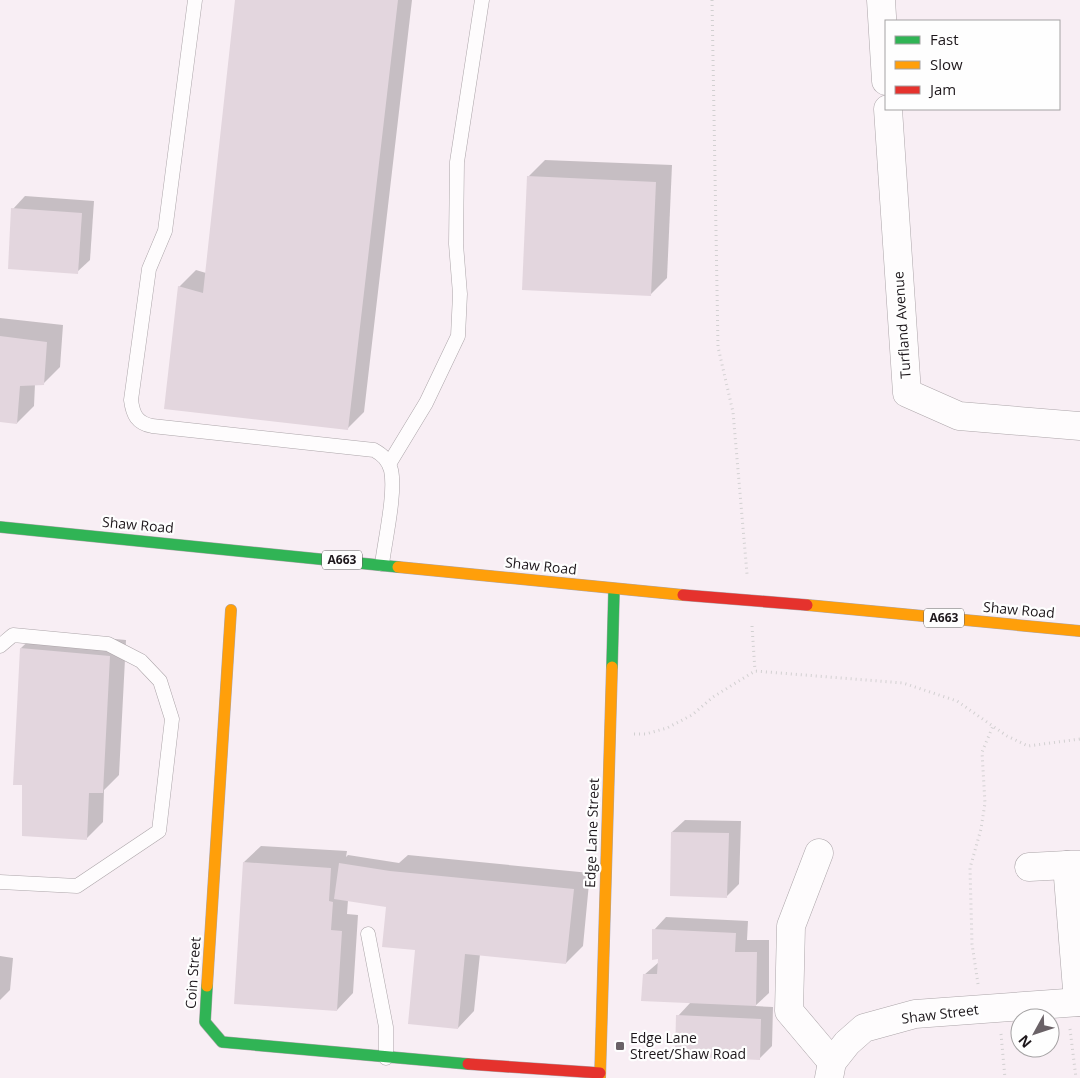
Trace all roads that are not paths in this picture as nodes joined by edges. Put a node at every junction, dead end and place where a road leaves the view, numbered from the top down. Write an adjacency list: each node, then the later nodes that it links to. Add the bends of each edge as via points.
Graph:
1 (195, 0): 7 (lane, via 165,231 149,269 131,400 135,417 152,426 374,450)
2 (482, 0): 7 (lane, via 457,162 458,336 426,403)
3 (881, 0): 4 (street)
4 (885, 65)
5 (888, 110): 6 (street, Turfland Avenue, via 907,393 959,416)
6 (1080, 426)
7 (389, 464): 9 (lane, via 391,494)
8 (0, 527): 9 (street, Shaw Road / A663)
9 (382, 564): 10 (street, Shaw Road / A663)
10 (614, 590): 12 (street, Shaw Road / A663, bridge); 22 (street, Edge Lane Street)
11 (231, 610): 20 (street, Coin Street, via 205,1022 222,1042)
12 (1080, 631)
13 (0, 646): 17 (lane, via 13,635 108,644 141,661 160,681 172,719 159,831 77,886)
14 (819, 853): 21 (street, via 791,926 789,1011)
15 (1074, 865): 16 (street); 19 (street)
16 (1030, 867)
17 (0, 881)
18 (368, 934): 20 (lane, via 386,1027)
19 (1076, 1010): 21 (street, Shaw Street, via 982,1009 915,1014 864,1028 847,1043)
20 (386, 1058): 22 (street, Coin Street)
21 (830, 1070)
22 (600, 1075)

